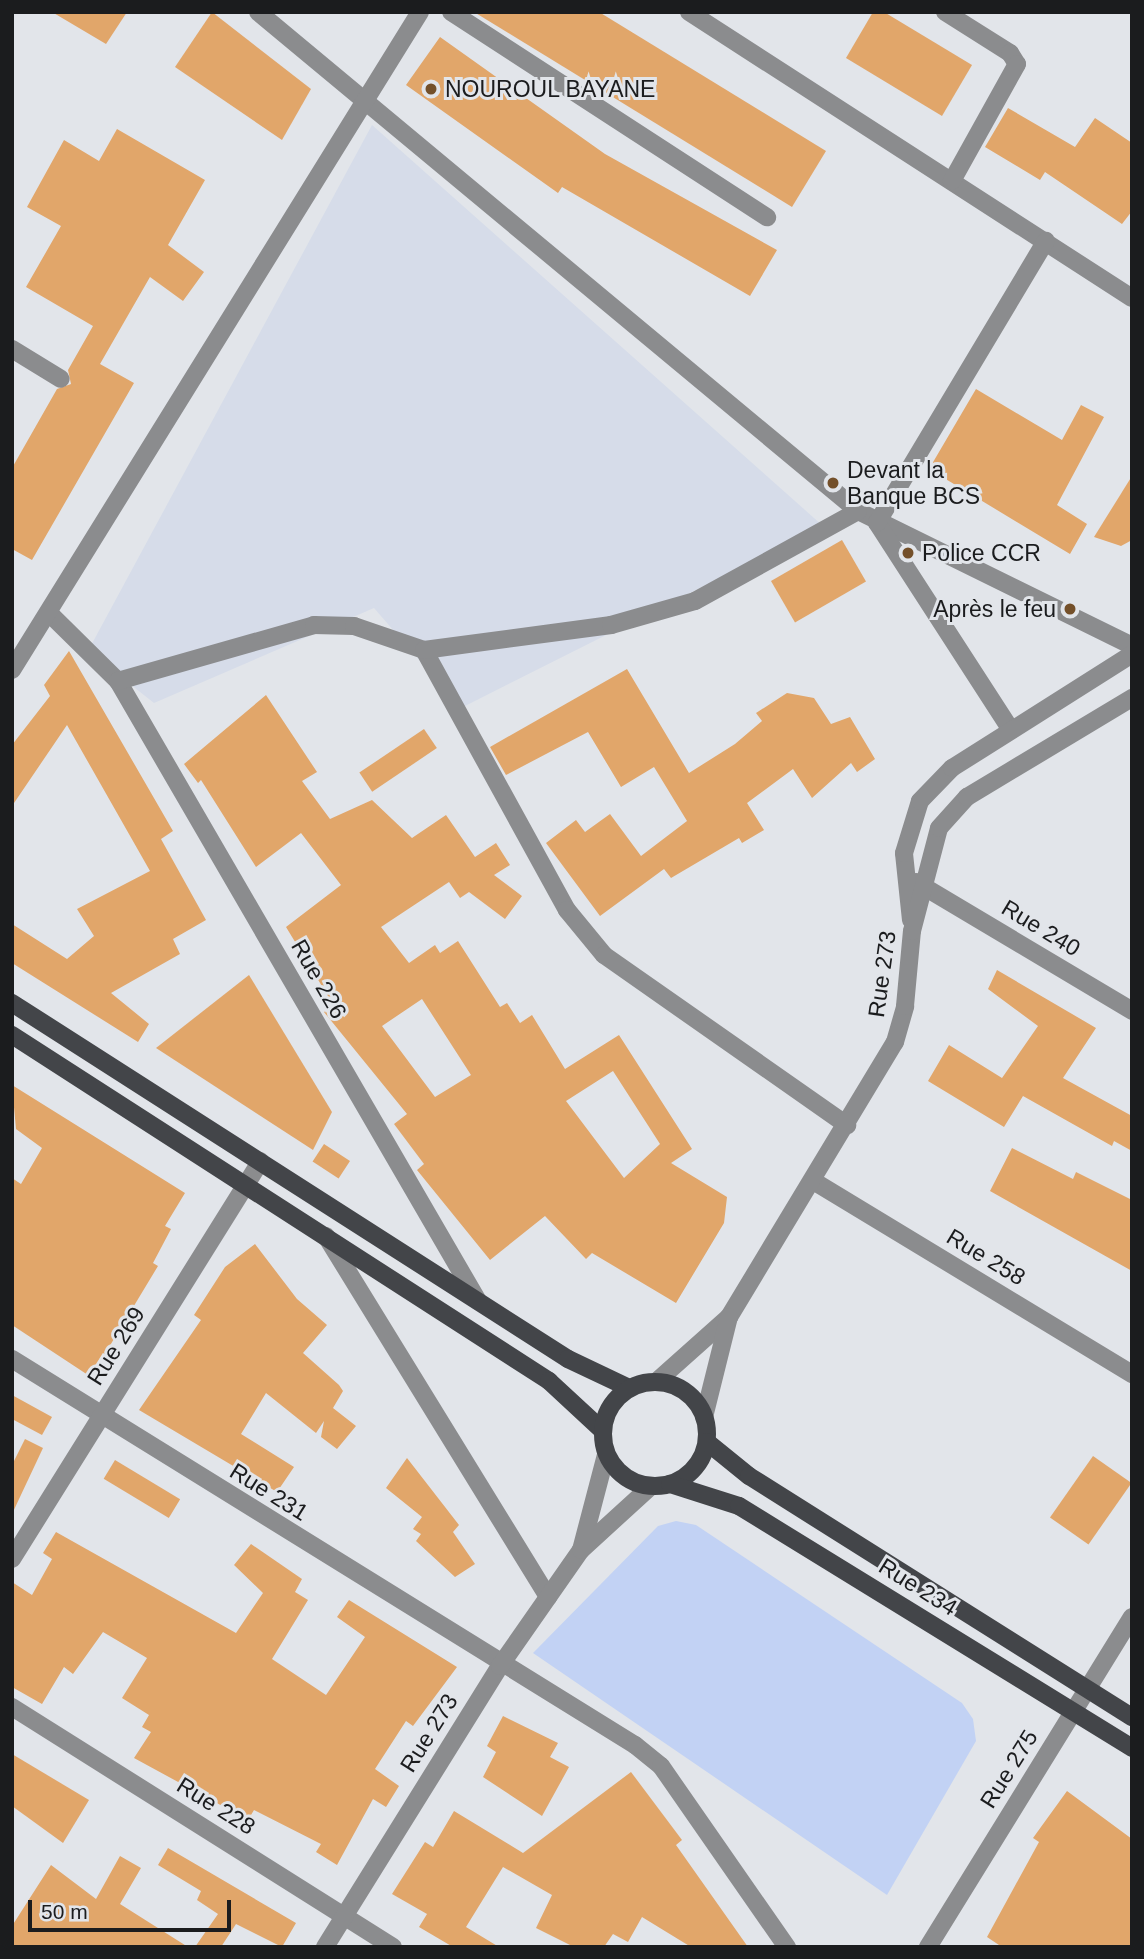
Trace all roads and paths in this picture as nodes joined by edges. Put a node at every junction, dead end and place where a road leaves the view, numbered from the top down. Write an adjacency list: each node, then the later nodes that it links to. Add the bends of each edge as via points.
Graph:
1 (258, 12): 6 (street)
2 (420, 12): 6 (street)
3 (451, 12): 8 (street)
4 (690, 12): 7 (street)
5 (945, 12): 7 (street, via 1010,53 1017,64)
6 (368, 101): 13 (street); 15 (street)
7 (951, 181): 9 (street)
8 (767, 217)
9 (1046, 241): 10 (street); 14 (street)
10 (1132, 298)
11 (12, 349): 12 (street)
12 (61, 379)
13 (858, 511): 14 (street); 17 (street, via 695,601 611,625)
14 (877, 523): 16 (street); 22 (street)
15 (49, 613): 19 (street); 20 (street, Rue 226)
16 (1132, 646)
17 (424, 650): 20 (street, via 354,626 314,625); 29 (street, via 567,910 604,955)
18 (1132, 654): 22 (street)
19 (12, 670)
20 (118, 681): 34 (street, Rue 226)
21 (1132, 698): 24 (street, Rue 273, via 967,797 939,828)
22 (1011, 730): 23 (street, via 952,768 920,801 904,853)
23 (907, 879): 24 (street, Rue 240); 25 (street)
24 (926, 886): 25 (street, Rue 273); 27 (street, Rue 240)
25 (912, 931): 29 (street, Rue 273, via 905,1006 895,1042)
26 (12, 1003): 30 (main road)
27 (1132, 1011)
28 (12, 1035): 32 (main road)
29 (847, 1125): 31 (street, Rue 273)
30 (261, 1161): 32 (street, Rue 269); 34 (main road)
31 (815, 1182): 35 (street, Rue 273); 37 (street, Rue 258)
32 (247, 1184): 33 (main road); 40 (street, Rue 269)
33 (326, 1236): 42 (main road, via 549,1381); 49 (street)
34 (478, 1301): 39 (main road, via 568,1359)
35 (729, 1317): 38 (street, Rue 273); 41 (street, Rue 273)
36 (12, 1359): 40 (street, Rue 231)
37 (1132, 1374)
38 (656, 1382): 39 (main road); 41 (main road, via 680,1388)
39 (629, 1388): 42 (main road, via 610,1406)
40 (102, 1415): 48 (street, Rue 269); 51 (street, Rue 231)
41 (704, 1417): 43 (main road)
42 (602, 1430): 44 (main road)
43 (707, 1442): 45 (main road, via 695,1469); 52 (main road, Rue 234, via 749,1476)
44 (606, 1455): 46 (main road, via 619,1473); 47 (street, Rue 273)
45 (670, 1485): 46 (main road); 54 (main road, Rue 234, via 739,1506)
46 (650, 1487): 47 (street, Rue 273)
47 (581, 1550): 49 (street, Rue 273)
48 (12, 1559)
49 (548, 1597): 51 (street, Rue 273)
50 (1132, 1617): 52 (street, Rue 275)
51 (500, 1666): 57 (street, Rue 273); 60 (street, Rue 231, via 661,1766)
52 (1086, 1690): 54 (street, Rue 275); 55 (main road, Rue 234)
53 (12, 1707): 57 (street, Rue 228)
54 (1073, 1712): 56 (main road, Rue 234); 61 (street, Rue 275)
55 (1132, 1717)
56 (1132, 1748)
57 (344, 1916): 58 (street, Rue 273); 59 (street, Rue 228)
58 (324, 1947)
59 (393, 1947)
60 (788, 1947)
61 (928, 1947)

